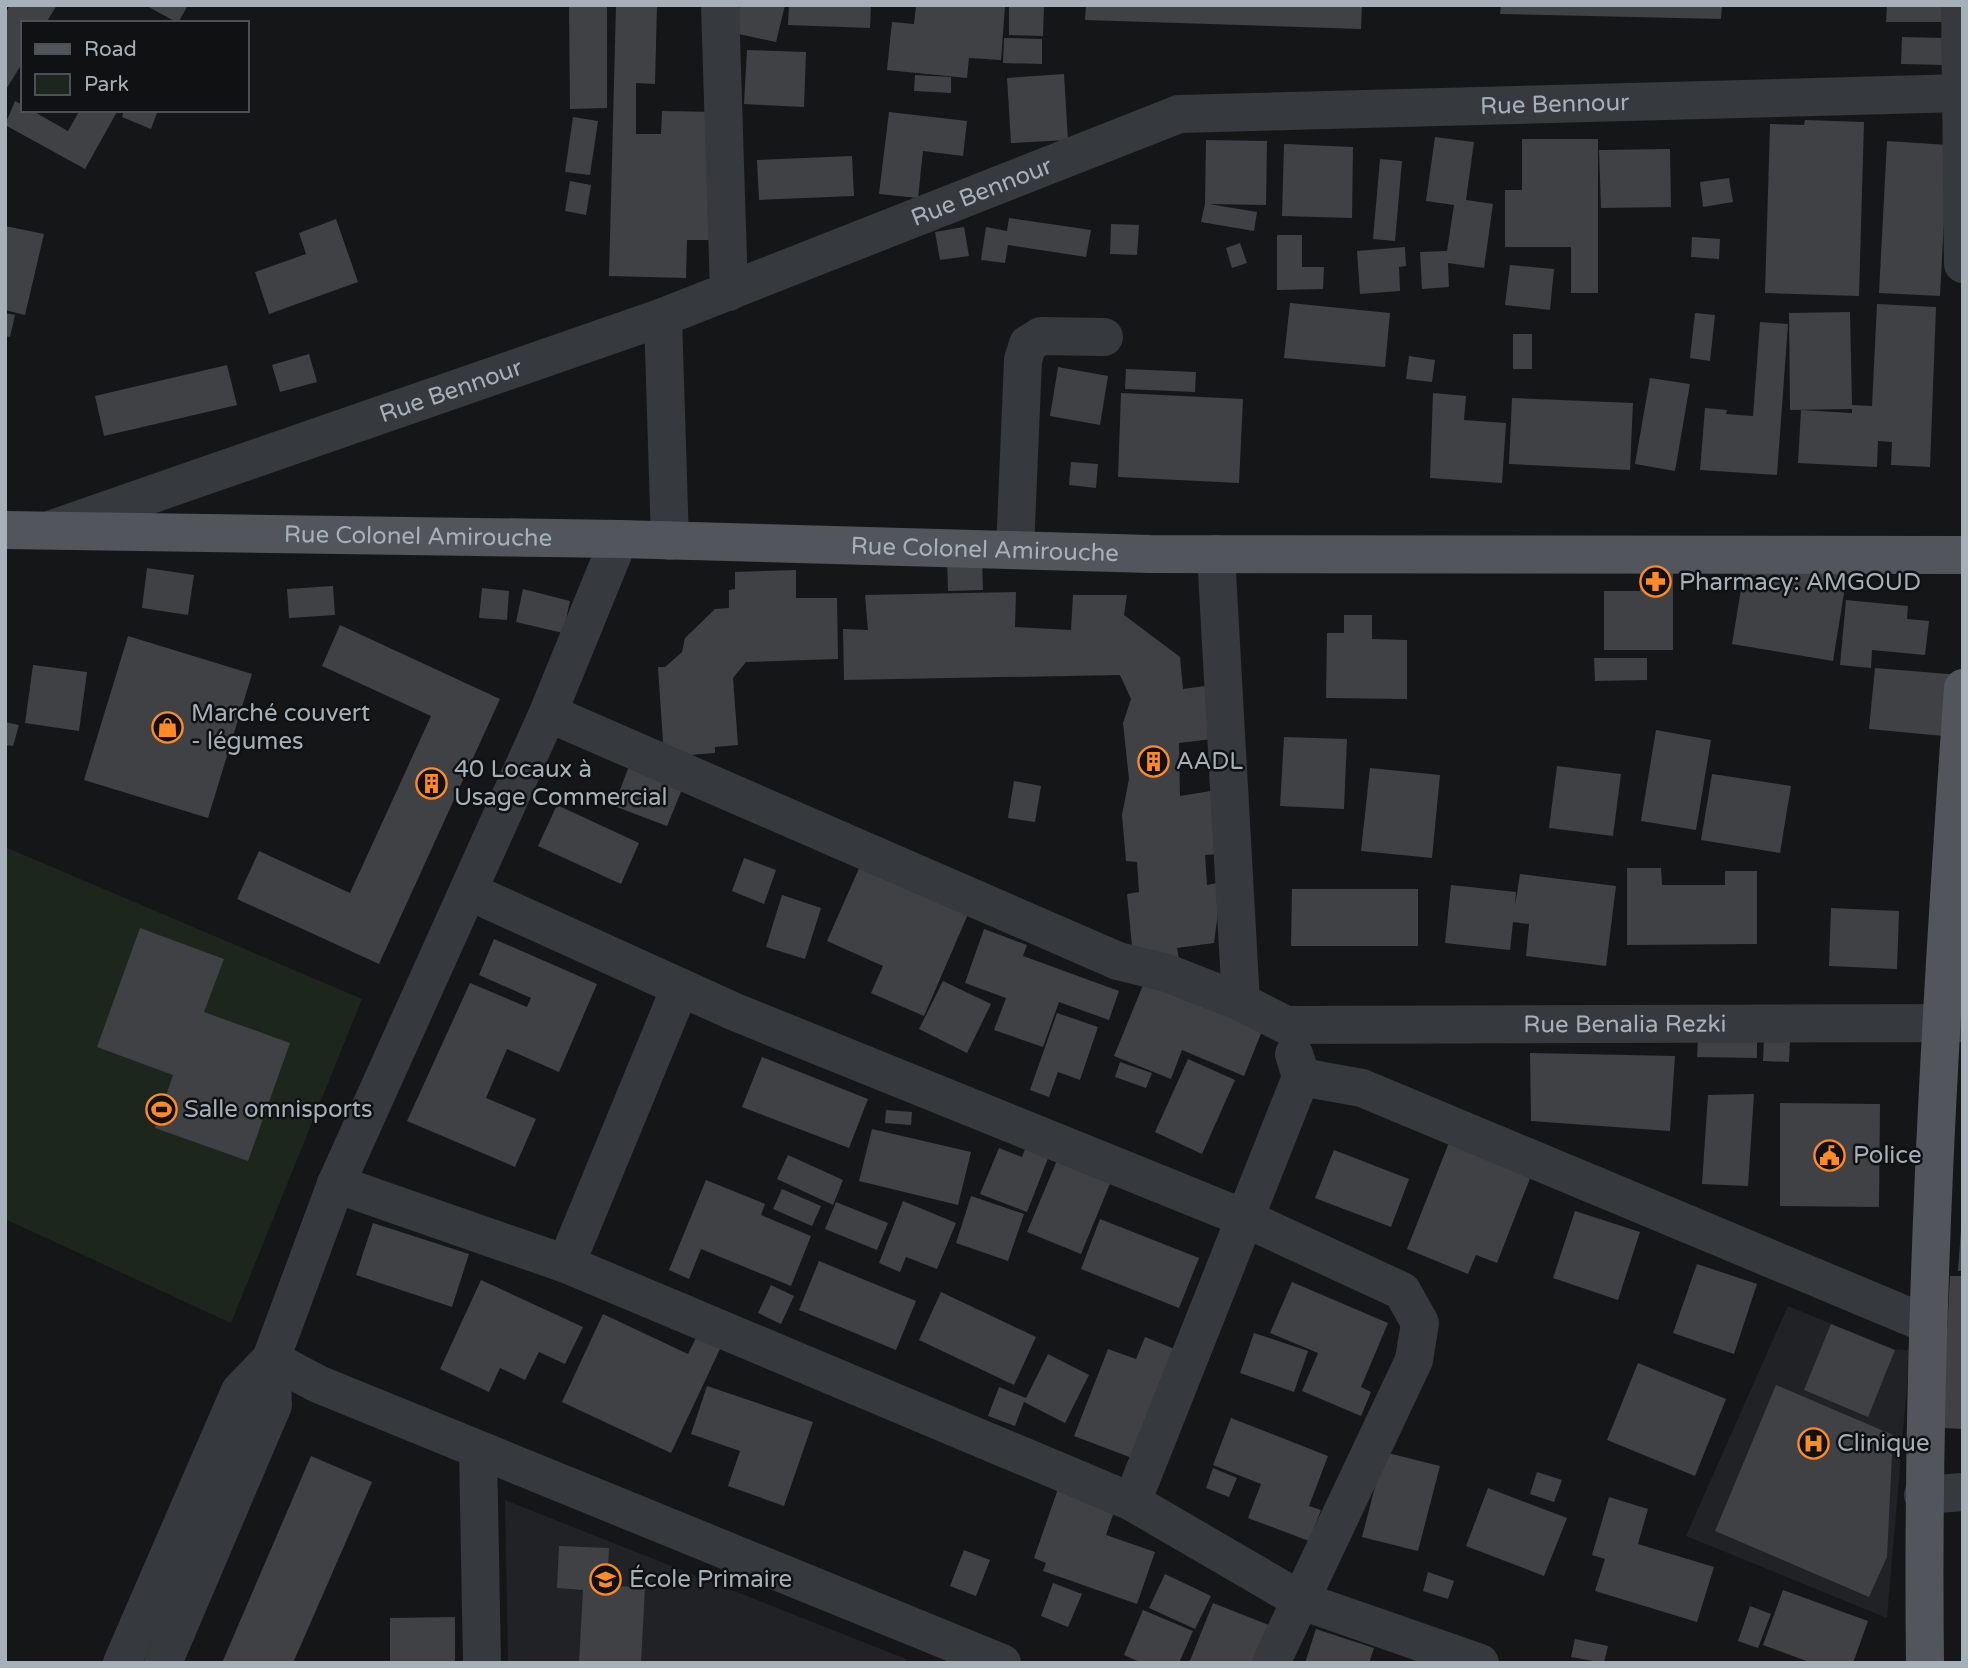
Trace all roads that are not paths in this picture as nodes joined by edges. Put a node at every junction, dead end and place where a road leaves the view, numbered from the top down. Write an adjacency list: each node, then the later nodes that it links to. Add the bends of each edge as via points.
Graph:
1 (720, 5): 5 (street)
2 (1960, 5): 3 (street)
3 (1961, 93): 4 (street); 5 (street, Rue Bennour, via 1179,114)
4 (1963, 264)
5 (729, 292): 6 (street, Rue Bennour)
6 (651, 322): 9 (street, Rue Bennour); 11 (street)
7 (1104, 337): 12 (street, via 1041,336 1028,344 1023,360)
8 (5, 530): 9 (main road, Rue Colonel Amirouche)
9 (46, 531): 10 (main road, Rue Colonel Amirouche)
10 (619, 539): 11 (main road, Rue Colonel Amirouche); 16 (street)
11 (670, 541): 12 (main road, Rue Colonel Amirouche)
12 (1015, 550): 13 (main road, Rue Colonel Amirouche)
13 (1216, 554): 14 (main road, Rue Colonel Amirouche); 19 (street)
14 (1963, 555)
15 (1963, 688): 20 (main road)
16 (548, 713): 17 (street); 19 (street, via 1118,961 1167,973)
17 (468, 891): 18 (street); 23 (street)
18 (680, 988): 24 (street); 25 (street)
19 (1241, 1002): 21 (street)
20 (1951, 1023): 21 (street, Rue Benalia Rezki); 26 (main road)
21 (1286, 1025): 22 (street)
22 (1301, 1077): 24 (street); 26 (street, via 1362,1088)
23 (336, 1184): 25 (street); 27 (street)
24 (1244, 1218): 31 (street); 32 (street, via 1402,1291 1420,1323 1414,1360)
25 (566, 1264): 31 (street)
26 (1927, 1324): 30 (main road)
27 (271, 1359): 28 (street, via 317,1384); 34 (street, via 240,1391); 35 (street, via 273,1405)
28 (478, 1450): 33 (street); 36 (street)
29 (1963, 1492): 30 (street)
30 (1923, 1495): 39 (main road)
31 (1132, 1502): 32 (street)
32 (1302, 1601): 37 (street); 38 (street)
33 (992, 1661)
34 (122, 1663)
35 (163, 1663)
36 (482, 1663)
37 (1271, 1663)
38 (1480, 1663)
39 (1925, 1663)

